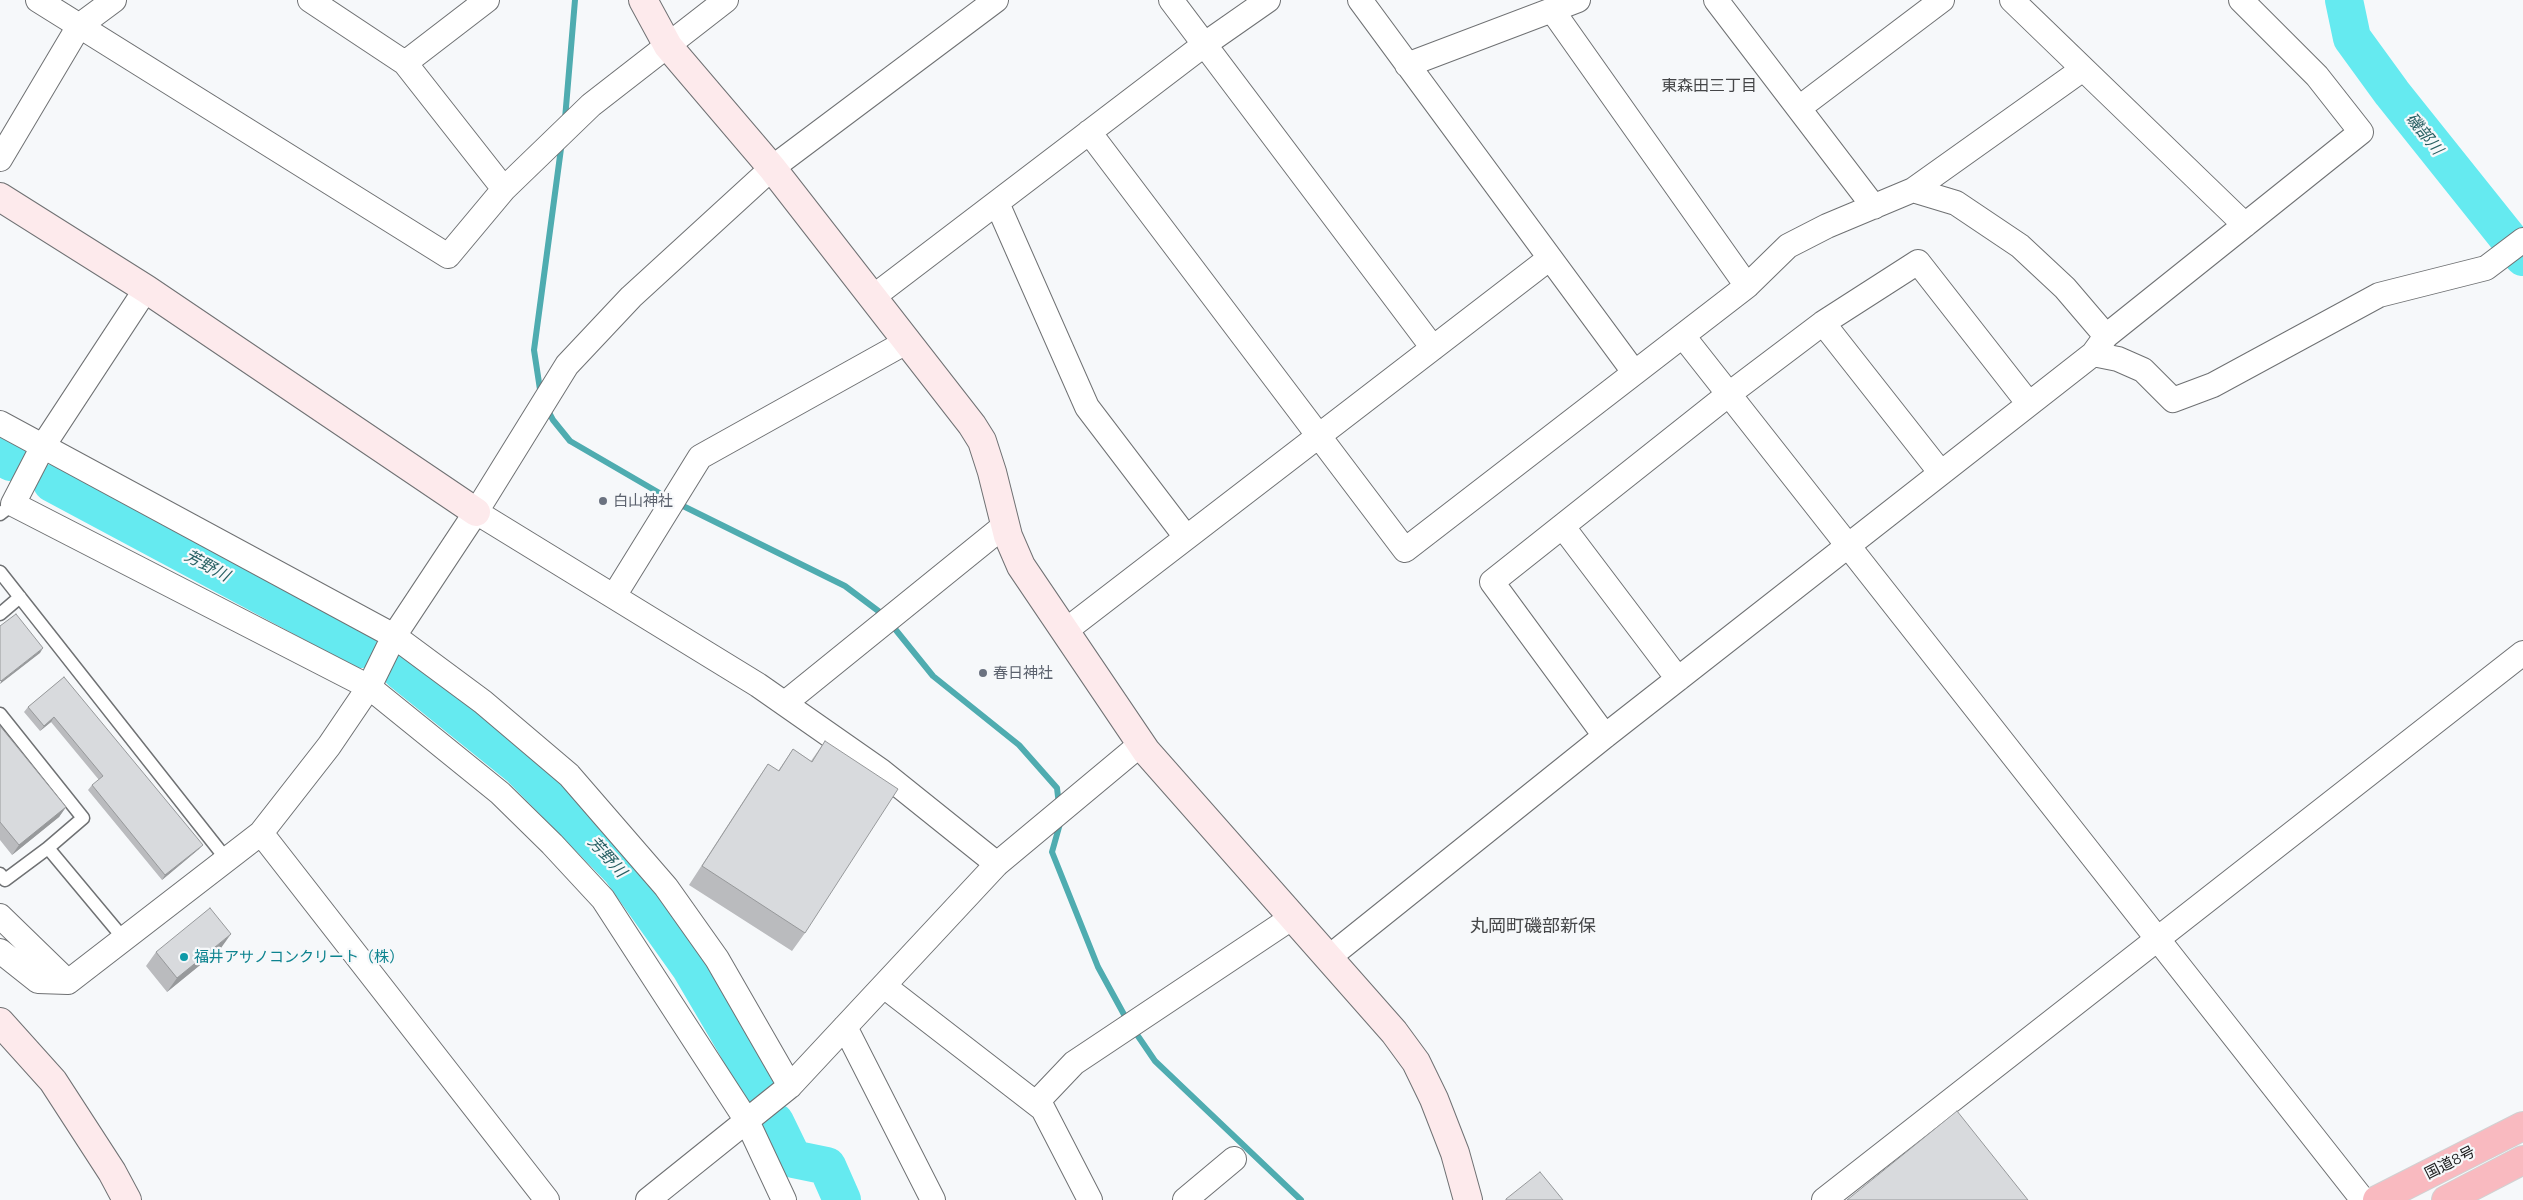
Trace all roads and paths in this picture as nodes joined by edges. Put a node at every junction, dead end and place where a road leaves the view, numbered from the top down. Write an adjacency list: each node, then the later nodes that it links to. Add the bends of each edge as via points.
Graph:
1 (38, 0): 17 (street)
2 (114, 0): 17 (street)
3 (310, 0): 20 (street)
4 (488, 0): 20 (street)
5 (643, 0): 19 (street)
6 (726, 0): 19 (street)
7 (996, 0): 26 (street)
8 (1171, 0): 18 (street)
9 (1268, 0): 18 (street)
10 (1360, 0): 21 (street)
11 (1578, 0): 16 (street)
12 (1716, 0): 23 (street)
13 (1942, 0): 23 (street)
14 (2012, 0): 22 (street)
15 (2241, 0): 32 (street, via 2317,76 2361,132)
16 (1552, 10): 21 (street); 35 (street)
17 (79, 26): 25 (street); 27 (street, via 448,256)
18 (1205, 44): 24 (street); 42 (street)
19 (668, 46): 26 (street); 27 (street, via 592,105)
20 (405, 63): 27 (street)
21 (1407, 65): 34 (street)
22 (2083, 69): 28 (street); 32 (street)
23 (1799, 108): 31 (street)
24 (1089, 132): 30 (street); 47 (street)
25 (0, 159)
26 (772, 168): 37 (street); 51 (street, via 632,297 567,364)
27 (504, 189)
28 (1913, 190): 31 (street); 41 (street, via 1956,203 2020,246 2065,288)
29 (0, 197): 36 (street)
30 (997, 203): 37 (street); 54 (street, via 1087,407)
31 (1874, 206): 35 (street, via 1788,246)
32 (2245, 225): 41 (street)
33 (2523, 240): 41 (street, via 2486,268 2379,295 2213,385 2173,400 2143,370)
34 (1550, 258): 42 (street); 43 (street)
35 (1747, 286): 39 (street)
36 (146, 289): 48 (street); 51 (street)
37 (873, 297): 40 (street)
38 (1823, 324): 44 (street); 45 (street, via 1918,262); 49 (street)
39 (1683, 336): 43 (street); 44 (street)
40 (908, 341): 52 (street, via 982,441); 57 (street, via 700,457)
41 (2099, 345): 45 (street)
42 (1433, 348): 47 (street)
43 (1634, 372): 47 (street, via 1405,550)
44 (1728, 394): 53 (street); 55 (street)
45 (2028, 404): 49 (street)
46 (0, 423): 48 (street)
47 (1319, 436): 54 (street)
48 (43, 446): 50 (street); 61 (street)
49 (1941, 473): 55 (street)
50 (7, 509): 64 (street)
51 (476, 512): 57 (street); 61 (street)
52 (1005, 525): 60 (street, via 1021,566); 65 (street)
53 (1563, 527): 63 (street); 67 (street, via 1492,582)
54 (1186, 538): 60 (street)
55 (1847, 546): 63 (street); 77 (street)
56 (0, 572): 58 (lane)
57 (614, 596): 65 (street)
58 (20, 597): 59 (lane); 71 (lane)
59 (0, 614)
60 (1065, 631): 68 (street)
61 (394, 636): 64 (street); 84 (street, via 482,702 570,775 620,831 718,959)
62 (2523, 652): 77 (street)
63 (1678, 679): 67 (street)
64 (369, 687): 69 (street, via 329,746); 86 (street, via 500,794 603,899)
65 (784, 704): 72 (street, via 881,771)
66 (0, 714): 70 (lane, via 83,818)
67 (1605, 736): 79 (street)
68 (1141, 744): 72 (street); 75 (street)
69 (261, 833): 71 (street); 93 (street)
70 (48, 848): 73 (lane, via 5,880); 76 (lane)
71 (227, 860): 76 (street)
72 (997, 864): 81 (street)
73 (0, 874)
74 (0, 916): 80 (street)
75 (1293, 918): 79 (street); 85 (street, via 1074,1063)
76 (124, 939): 80 (street)
77 (2157, 940): 98 (street); 99 (street)
78 (0, 950): 80 (street, via 38,981)
79 (1328, 958): 97 (street, via 1394,1032 1416,1062 1451,1144)
80 (68, 982)
81 (884, 986): 83 (street); 85 (street)
82 (0, 1022): 92 (street, via 53,1081)
83 (845, 1027): 84 (street); 96 (street)
84 (790, 1086): 86 (street)
85 (1036, 1103): 91 (street, via 1043,1109)
86 (747, 1121): 94 (street); 95 (street)
87 (2523, 1126): 100 (highway, 国道8号)
88 (1234, 1159): 90 (street)
89 (2523, 1160): 101 (highway, 国道8号)
90 (1197, 1196)
91 (1087, 1199)
92 (127, 1200)
93 (547, 1200)
94 (648, 1200)
95 (784, 1200)
96 (933, 1200)
97 (1468, 1200)
98 (1824, 1200)
99 (2363, 1200)
100 (2377, 1200)
101 (2446, 1200)

